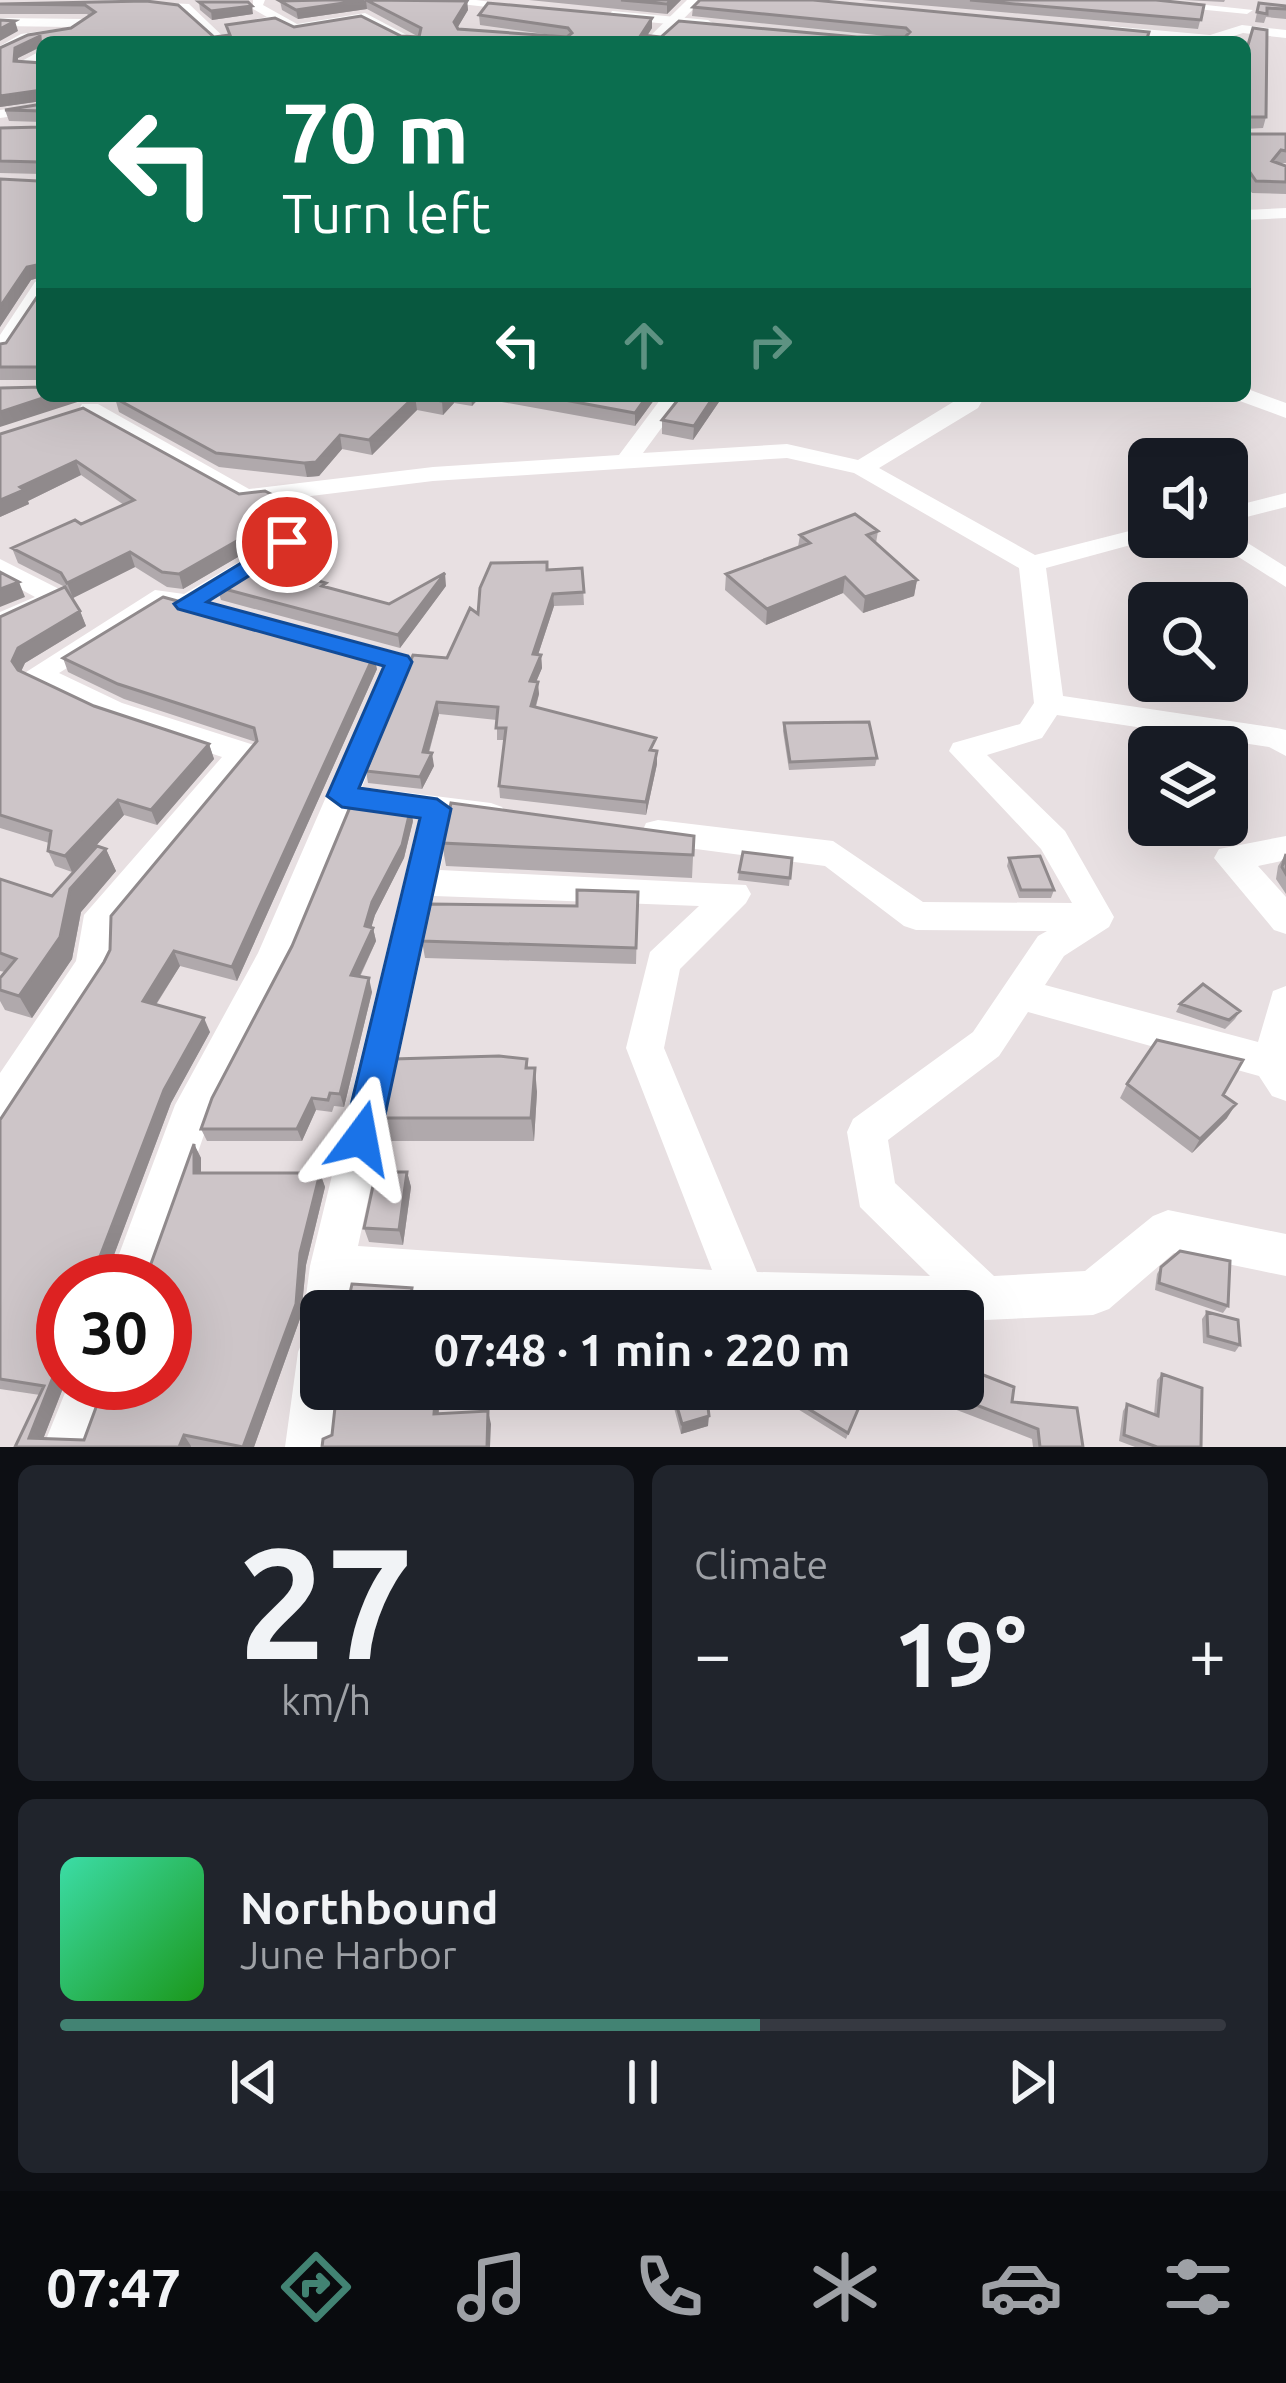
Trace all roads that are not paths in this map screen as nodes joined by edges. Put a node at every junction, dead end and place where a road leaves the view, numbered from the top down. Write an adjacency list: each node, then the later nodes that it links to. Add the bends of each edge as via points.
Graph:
1 (111, 0): 21 (street, via 192,6 206,29)
2 (259, 0): 12 (street)
3 (433, 0): 7 (street)
4 (695, 0): 13 (street)
5 (1112, 0): 9 (street)
6 (1232, 0): 9 (street, via 1256,4)
7 (484, 4): 8 (street); 11 (street)
8 (537, 8)
9 (1247, 10): 20 (street, via 1206,26)
10 (605, 15): 13 (street)
11 (474, 18)
12 (279, 19): 15 (street); 17 (street)
13 (674, 21): 16 (street); 26 (street)
14 (0, 22): 19 (street, via 87,22)
15 (243, 24)
16 (719, 25)
17 (295, 28): 24 (street); 25 (street, via 365,17)
18 (1097, 29): 20 (street)
19 (75, 32): 23 (street); 29 (street, via 32,32)
20 (1144, 33): 27 (street)
21 (224, 34)
22 (1286, 34): 28 (street, via 1242,29)
23 (69, 36)
24 (308, 36)
25 (402, 36)
26 (658, 36)
27 (1171, 36)
28 (1219, 36)
29 (0, 52)
30 (36, 109): 31 (street)
31 (0, 114)
32 (21, 130): 33 (street)
33 (0, 131)
34 (1286, 213): 35 (street)
35 (1251, 215)
36 (36, 295): 37 (street)
37 (0, 350)
38 (1251, 397): 42 (street)
39 (670, 402): 43 (street)
40 (971, 402): 44 (street)
41 (90, 410): 43 (street, via 245,497)
42 (1286, 410)
43 (626, 461): 44 (street, via 787,451)
44 (862, 468): 50 (street)
45 (1286, 500): 46 (street)
46 (1248, 510)
47 (321, 521): 53 (street)
48 (1128, 539): 50 (street)
49 (1248, 553): 52 (street)
50 (1032, 564): 57 (street)
51 (0, 567): 55 (street, via 56,598)
52 (1286, 579)
53 (187, 604): 54 (street); 70 (street, via 164,596 37,674 112,710 243,753 96,925 94,964)
54 (229, 615)
55 (0, 622)
56 (314, 638): 59 (street, via 399,662)
57 (1049, 704): 58 (street); 65 (street, via 1031,731 964,752 1053,840)
58 (1286, 745)
59 (342, 796): 60 (street); 71 (street, via 274,957 195,1105)
60 (437, 809): 61 (street); 64 (street)
61 (524, 818)
62 (634, 829): 65 (street, via 833,854 916,916)
63 (1286, 848): 66 (street, via 1232,858)
64 (419, 882): 73 (street); 76 (street, via 734,894 663,962 645,1048)
65 (1097, 917): 67 (street, via 1051,946)
66 (1286, 920)
67 (1019, 994): 69 (street); 77 (street, via 986,1044 868,1132 874,1192)
68 (1286, 1002): 69 (street)
69 (1279, 1073)
70 (0, 1106)
71 (141, 1254)
72 (1286, 1256): 77 (street, via 1168,1231 1093,1293)
73 (332, 1266): 74 (street); 75 (street)
74 (329, 1290)
75 (685, 1290)
76 (742, 1290)
77 (986, 1299)
78 (81, 1410): 80 (street)
79 (314, 1410): 81 (street)
80 (67, 1447)
81 (309, 1447)

